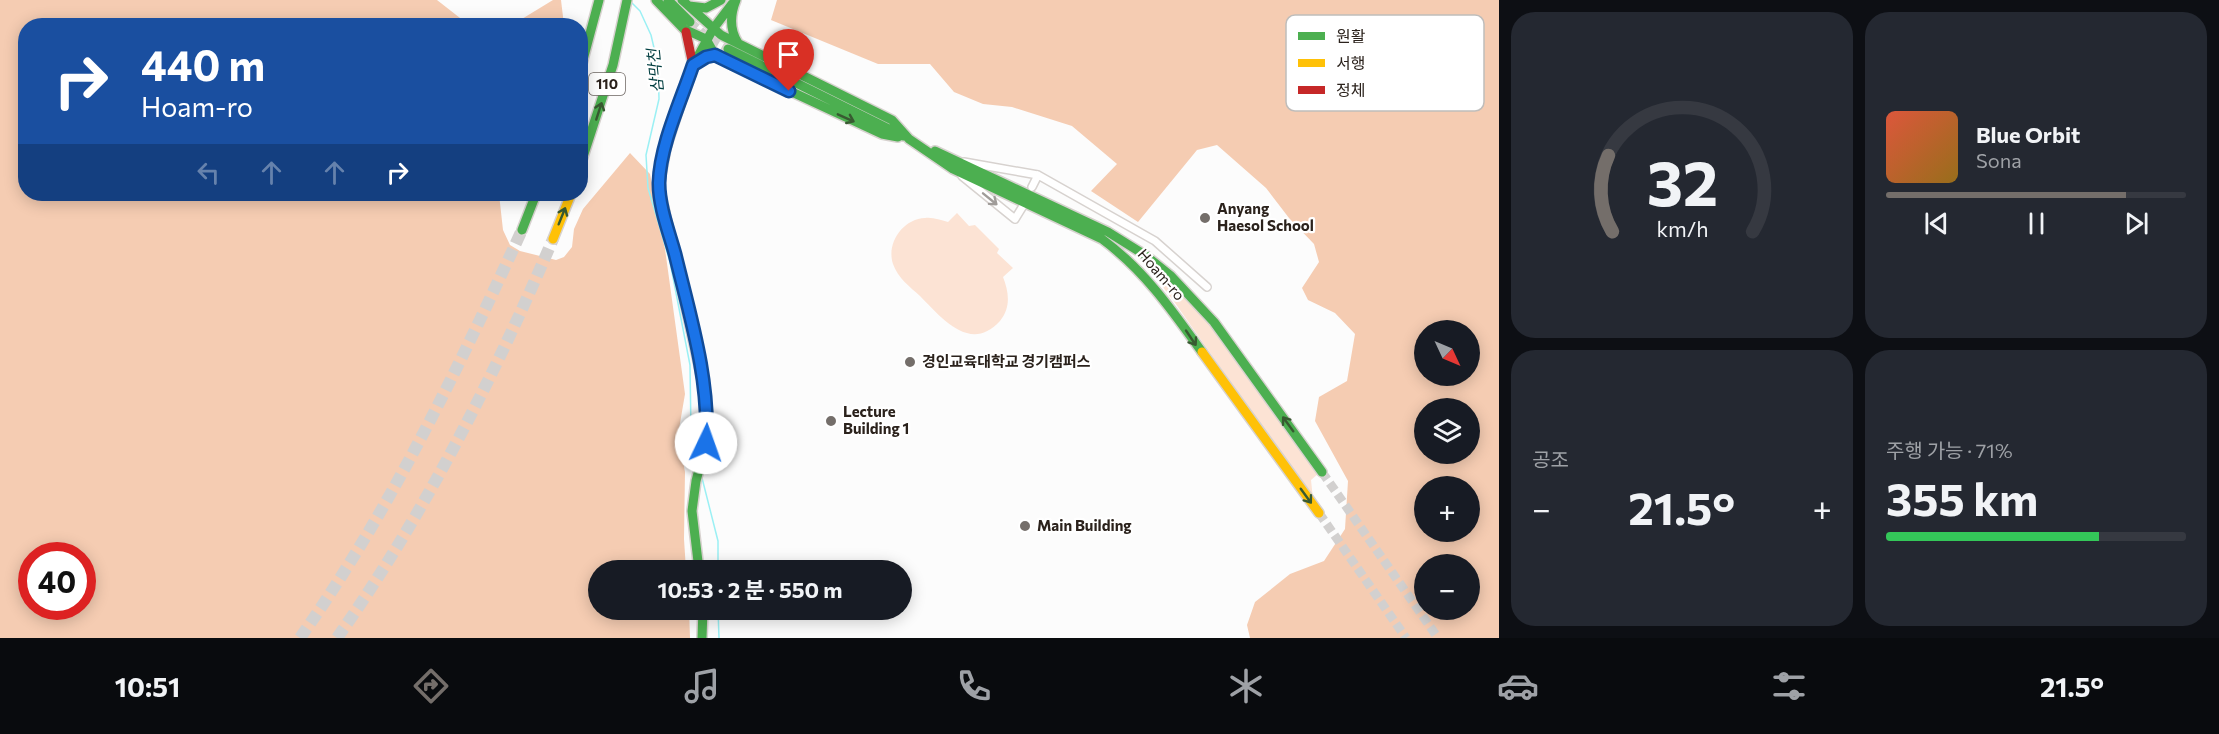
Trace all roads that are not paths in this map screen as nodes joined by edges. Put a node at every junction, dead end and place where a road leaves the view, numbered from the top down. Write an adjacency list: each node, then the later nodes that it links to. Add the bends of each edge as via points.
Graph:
1 (598, 0): 13 (main road, 110)
2 (627, 0): 21 (main road, 110, one-way to 2, via 613,65)
3 (656, 0): 10 (main road)
4 (668, 0): 11 (main road)
5 (721, 0): 8 (main road, via 702,9)
6 (725, 0): 12 (main road)
7 (736, 0): 12 (main road); 16 (main road, via 731,24)
8 (686, 3): 9 (main road, Hoam-ro)
9 (698, 15): 10 (main road, via 689,26); 12 (main road, Hoam-ro)
10 (679, 24): 11 (main road)
11 (688, 27): 14 (main road, via 693,36); 19 (main road)
12 (713, 29): 14 (main road); 15 (main road, Hoam-ro)
13 (588, 39)
14 (706, 39): 18 (main road); 19 (main road)
15 (728, 39): 16 (main road, Hoam-ro); 18 (main road)
16 (738, 43): 20 (main road, Hoam-ro, via 892,120)
17 (728, 49): 20 (main road, Hoam-ro)
18 (716, 56): 19 (main road); 20 (main road, Hoam-ro, one-way to 20, via 882,134)
19 (693, 65): 33 (main road, via 664,151 659,186 706,398 703,459 692,511)
20 (909, 139): 22 (main road, Hoam-ro)
21 (588, 142)
22 (954, 165): 23 (street); 27 (street, one-way to 27, via 1015,219); 31 (main road, Hoam-ro, one-way to 22, via 1214,322 1171,276 1108,232); 32 (main road, Hoam-ro, one-way to 32, via 1102,239 1134,265 1155,286)
23 (1038, 175): 24 (street); 30 (street, via 1155,242)
24 (1032, 187)
25 (533, 201): 28 (main road)
26 (568, 201): 29 (main road, one-way to 26)
27 (1023, 206)
28 (522, 230)
29 (553, 239)
30 (1207, 287)
31 (1323, 472)
32 (1319, 513)
33 (698, 560)
34 (703, 620): 35 (main road)
35 (702, 638)

